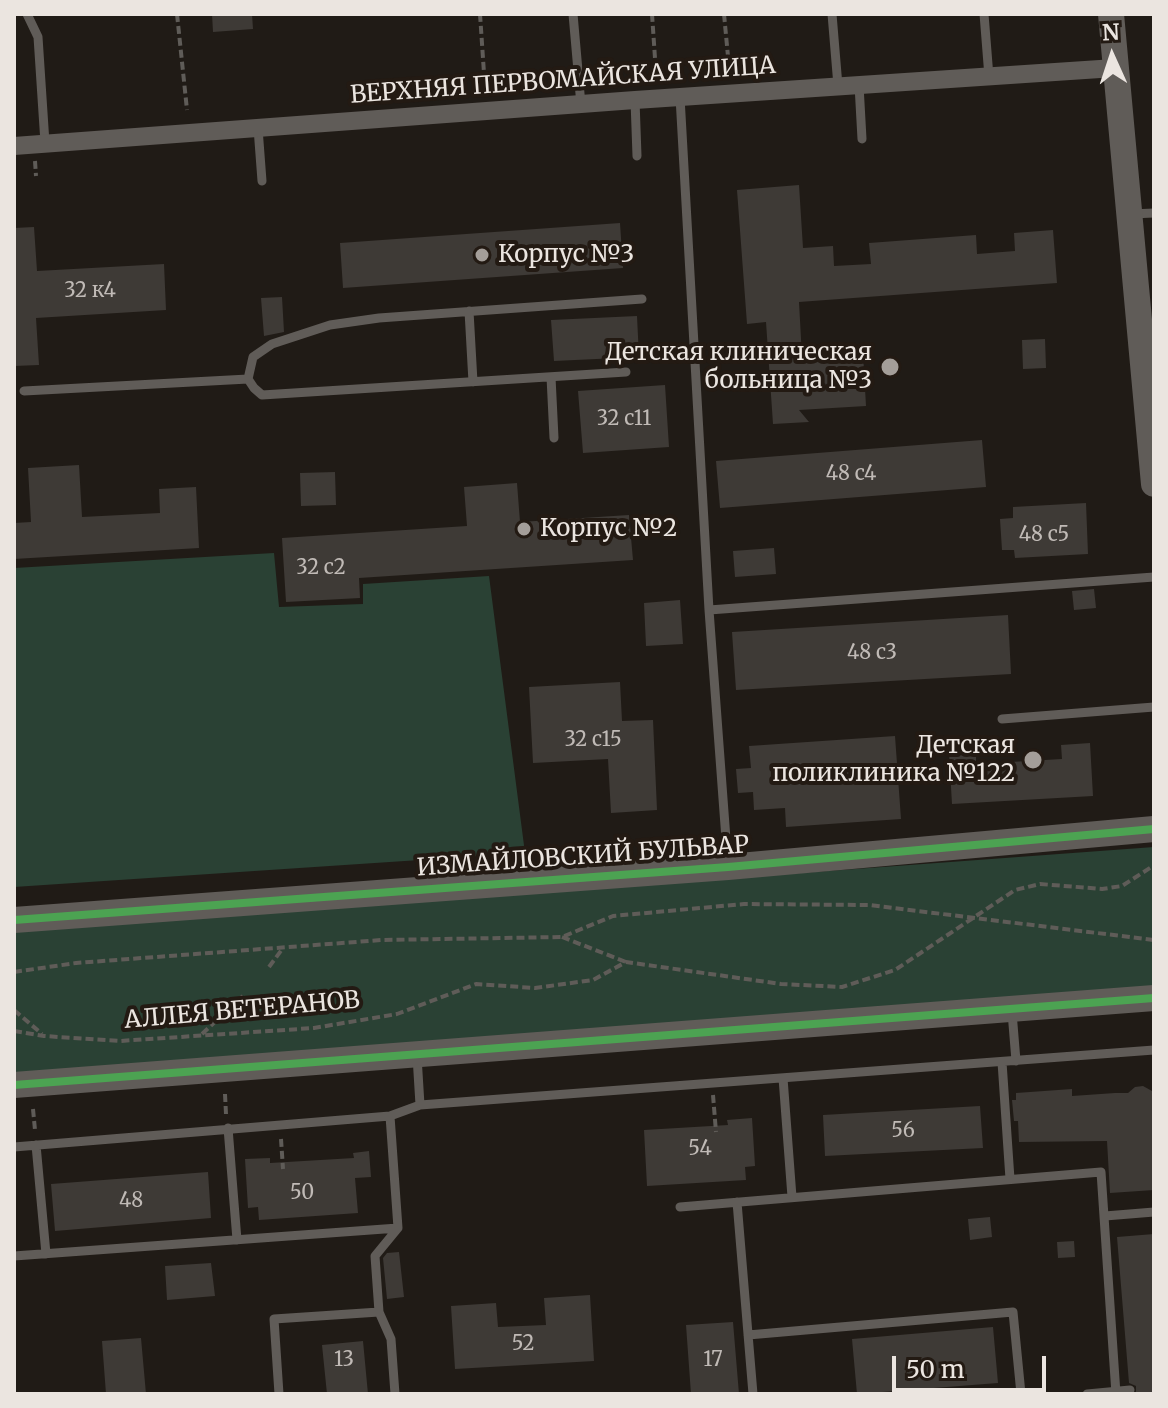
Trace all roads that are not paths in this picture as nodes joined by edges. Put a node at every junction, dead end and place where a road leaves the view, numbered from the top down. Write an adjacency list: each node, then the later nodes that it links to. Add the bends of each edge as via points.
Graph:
1 (27, 14): 15 (lane, via 38,37)
2 (573, 14): 12 (lane)
3 (832, 14): 9 (lane)
4 (984, 14): 7 (lane)
5 (1111, 14): 6 (street)
6 (1115, 68): 7 (street, ВЕРХНЯЯ ПЕРВОМАЙСКАЯ УЛИЦА); 19 (street)
7 (989, 77): 8 (street, ВЕРХНЯЯ ПЕРВОМАЙСКАЯ УЛИЦА)
8 (859, 85): 9 (street, ВЕРХНЯЯ ПЕРВОМАЙСКАЯ УЛИЦА); 14 (lane)
9 (838, 86): 10 (street, ВЕРХНЯЯ ПЕРВОМАЙСКАЯ УЛИЦА)
10 (680, 97): 11 (street, ВЕРХНЯЯ ПЕРВОМАЙСКАЯ УЛИЦА); 30 (lane)
11 (635, 100): 12 (street, ВЕРХНЯЯ ПЕРВОМАЙСКАЯ УЛИЦА); 17 (lane)
12 (581, 105): 13 (street, ВЕРХНЯЯ ПЕРВОМАЙСКАЯ УЛИЦА)
13 (258, 127): 15 (street, ВЕРХНЯЯ ПЕРВОМАЙСКАЯ УЛИЦА); 18 (lane)
14 (862, 139)
15 (45, 143): 16 (street, ВЕРХНЯЯ ПЕРВОМАЙСКАЯ УЛИЦА)
16 (14, 146)
17 (637, 156)
18 (262, 181)
19 (1141, 214): 28 (street)
20 (642, 299): 21 (lane)
21 (469, 311): 24 (lane, via 330,325 272,344 253,357); 25 (lane)
22 (626, 372): 23 (lane)
23 (551, 377): 25 (lane); 27 (lane)
24 (248, 379): 25 (lane, via 262,395); 26 (lane)
25 (473, 382)
26 (24, 391)
27 (554, 438)
28 (1153, 469)
29 (1154, 577): 30 (lane)
30 (709, 610): 34 (lane)
31 (1154, 707): 32 (lane)
32 (1002, 719)
33 (1154, 829): 34 (street, ИЗМАЙЛОВСКИЙ БУЛЬВАР)
34 (728, 867): 35 (street, ИЗМАЙЛОВСКИЙ БУЛЬВАР)
35 (14, 920)
36 (1154, 998): 37 (street)
37 (1012, 1009): 39 (street); 40 (lane)
38 (1154, 1050): 40 (lane)
39 (416, 1054): 43 (street); 44 (lane)
40 (1016, 1061): 41 (lane)
41 (1002, 1062): 42 (lane); 49 (lane)
42 (783, 1078): 44 (lane); 50 (lane)
43 (14, 1085)
44 (420, 1105): 45 (lane)
45 (390, 1116): 46 (lane); 55 (lane)
46 (228, 1128): 47 (lane); 56 (lane)
47 (36, 1145): 48 (lane); 57 (lane)
48 (14, 1147)
49 (1010, 1179): 50 (lane); 54 (lane, via 1101,1172)
50 (792, 1197): 51 (lane)
51 (737, 1202): 52 (lane, via 698,1210); 60 (lane)
52 (680, 1207)
53 (1154, 1212): 54 (lane)
54 (1105, 1216): 62 (lane)
55 (398, 1228): 56 (lane); 59 (lane, via 375,1256)
56 (237, 1240): 57 (lane)
57 (46, 1254): 58 (lane)
58 (14, 1256)
59 (379, 1312): 63 (lane, via 274,1319); 64 (lane, via 391,1339)
60 (748, 1335): 65 (lane); 66 (lane, via 1013,1312)
61 (1130, 1390): 62 (lane)
62 (1116, 1393): 67 (lane)
63 (279, 1394)
64 (395, 1394)
65 (753, 1394)
66 (1021, 1394)
67 (1087, 1394)

